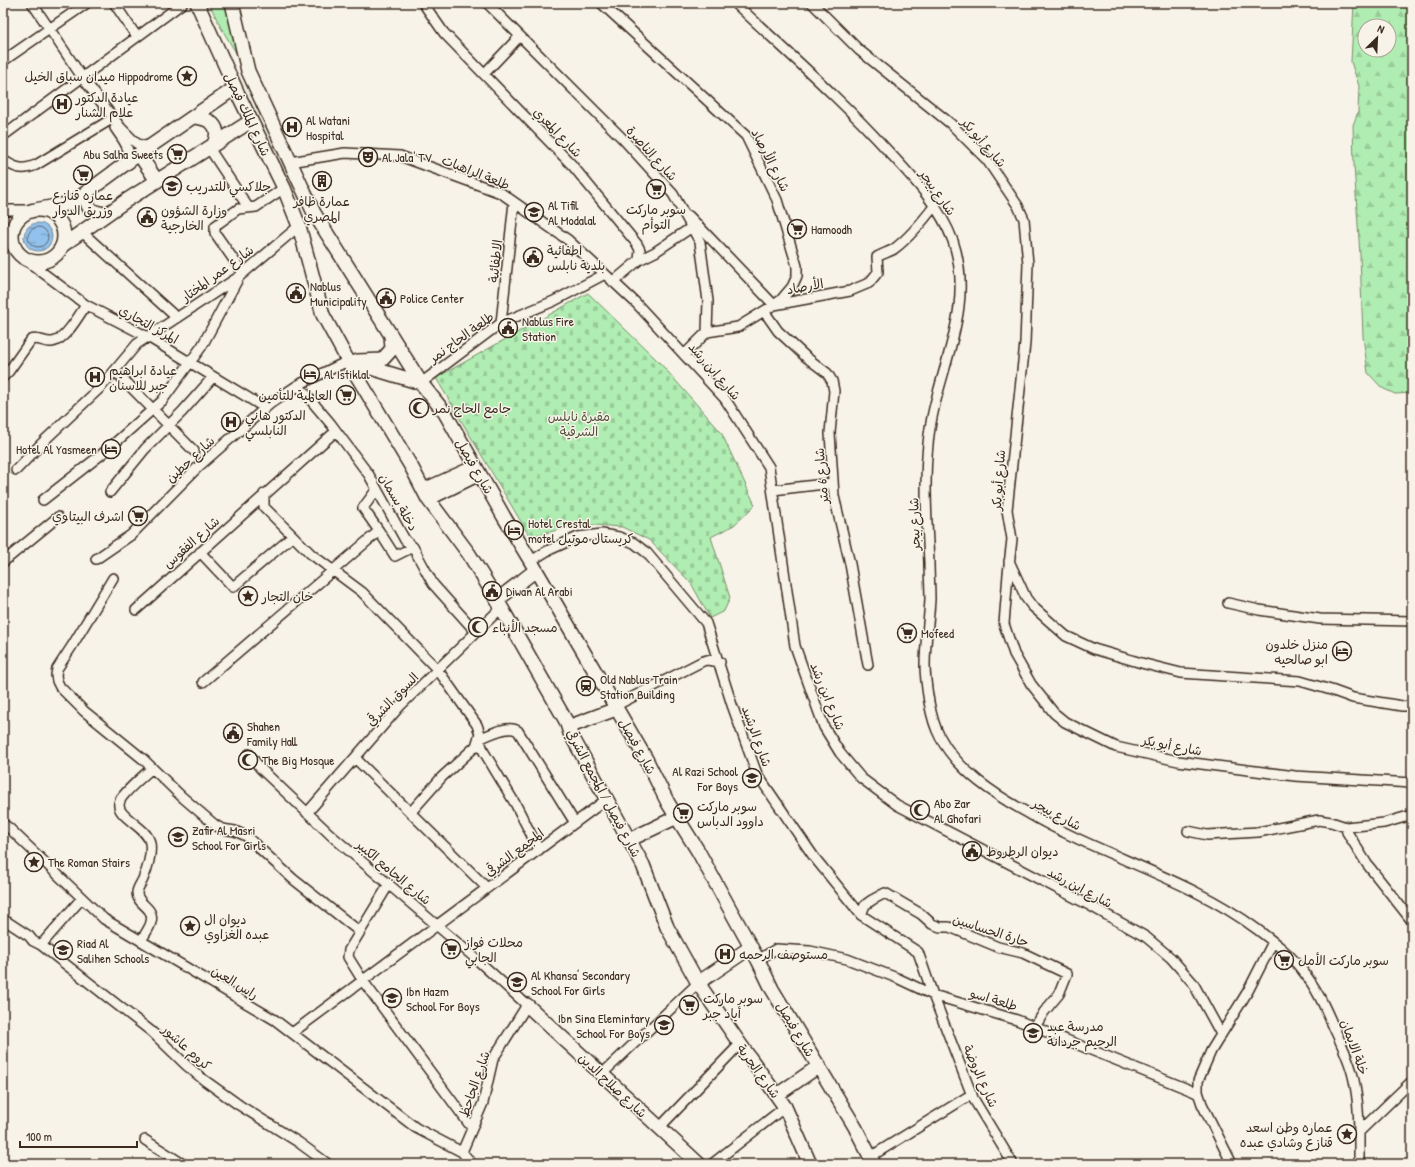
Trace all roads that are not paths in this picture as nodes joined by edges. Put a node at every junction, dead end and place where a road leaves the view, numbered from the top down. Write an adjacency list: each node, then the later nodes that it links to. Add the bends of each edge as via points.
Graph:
1 (26, 3): 13 (street)
2 (32, 3): 13 (street)
3 (87, 3): 13 (street)
4 (114, 3): 15 (street)
5 (183, 3): 15 (street)
6 (196, 3): 19 (main road, شارع الملك فيصل)
7 (232, 3): 29 (main road, شارع الملك فيصل, via 248,72)
8 (423, 3): 17 (street, شارع المعري, via 444,33)
9 (487, 3): 14 (street, شارع الناصرة)
10 (600, 3): 53 (street, شارع الأرصاد, via 746,136 777,200 798,266 795,281)
11 (735, 3): 36 (street, شارع بيجر, via 868,129)
12 (812, 3): 88 (street, شارع أبو بكر, via 859,50 951,124 987,160 1024,218 1028,264 1025,343 1007,510 1012,540)
13 (48, 30): 16 (street); 18 (street)
14 (520, 36): 17 (street); 35 (street, شارع الناصرة, via 623,139 673,194)
15 (137, 37): 18 (street)
16 (3, 61)
17 (484, 74): 48 (street, شارع المعري, via 572,165 633,238 640,250)
18 (80, 78): 21 (street); 23 (street); 24 (street)
19 (235, 88): 20 (main road); 22 (main road, شارع الملك فيصل)
20 (193, 117): 25 (main road); 26 (main road, via 206,118 212,123 218,137)
21 (110, 120): 23 (street); 28 (street, via 26,169 12,166)
22 (252, 121): 26 (main road); 32 (main road, شارع الملك فيصل)
23 (119, 129): 25 (street, via 139,145); 30 (street, via 129,152)
24 (3, 136)
25 (155, 143): 27 (main road)
26 (212, 146): 31 (main road); 37 (street)
27 (139, 154): 30 (main road); 31 (main road)
28 (3, 160)
29 (290, 162): 34 (street, طلعة الراهبات, via 345,152 400,156 501,193); 40 (main road, شارع الملك فيصل)
30 (127, 163): 33 (main road)
31 (157, 181): 41 (main road)
32 (284, 188): 37 (street, via 256,207); 42 (main road, شارع الملك فيصل)
33 (88, 191): 39 (main road, via 72,202); 41 (main road, via 87,205 98,214)
34 (514, 202): 49 (street, طلعة الراهبات, via 568,240); 56 (street, الاطفائية)
35 (679, 205): 43 (street, شارع الناصرة); 53 (street, الأرصاد)
36 (935, 205): 53 (street, الأرصاد, via 902,241 877,257 878,272 869,283 850,291); 130 (street, شارع بيجر, via 954,245 960,292 954,337 933,413 926,466 930,598 926,686 940,738 975,778 1019,808 1057,830 1200,894 1243,919)
37 (248, 207): 50 (street, via 238,209 215,226 215,233)
38 (3, 210): 39 (street)
39 (35, 210): 46 (main road, via 46,210 60,221 64,228); 47 (main road, via 22,214 13,228 13,245)
40 (314, 213): 58 (main road, شارع فيصل)
41 (107, 214): 44 (main road)
42 (299, 226): 50 (street, شارع عمر المختار); 62 (main road, شارع الملك فيصل, via 323,315)
43 (692, 227): 48 (street); 57 (street, شارع الناصرة, via 701,249 708,301)
44 (82, 232): 46 (main road); 55 (street)
45 (3, 235): 47 (main road)
46 (63, 245): 47 (main road, via 56,255 46,261 30,261)
47 (20, 255): 52 (street, المركز التجاري)
48 (639, 260): 51 (street)
49 (605, 274): 51 (street, شارع ابن رشد); 56 (street, طلعة الحاج نمر, via 554,301)
50 (241, 275): 55 (street, شارع عمر المختار); 61 (street, via 202,346)
51 (613, 282): 60 (street, شارع ابن رشد)
52 (86, 305): 59 (street, المركز التجاري); 64 (street, via 60,340 51,343 39,339 31,340)
53 (774, 305): 54 (street, شارع الأرصاد)
54 (764, 311): 57 (street, شارع الأرصاد, via 738,327); 75 (street, شارع 6 متر, via 778,331 827,373 832,381 834,391 830,433)
55 (177, 318): 59 (street, شارع عمر المختار)
56 (501, 323): 66 (street, طلعة الحاج نمر)
57 (707, 332): 60 (street)
58 (391, 335): 62 (main road, via 392,349 382,360); 66 (main road, شارع فيصل)
59 (148, 337): 61 (street, المركز التجاري); 63 (street, شارع عمر المختار, via 137,344)
60 (684, 354): 77 (street, شارع ابن رشد, via 725,399 769,467)
61 (190, 362): 65 (street, المركز التجاري); 69 (street)
62 (348, 362): 66 (main road); 67 (street, شارع حطين); 80 (main road, شارع فيصل / المجمع الشرقي)
63 (115, 371): 69 (street); 73 (street, شارع عمر المختار)
64 (3, 377)
65 (214, 377): 68 (street, المركز التجاري); 70 (street)
66 (421, 383): 74 (main road, شارع فيصل, via 445,413)
67 (298, 385): 68 (street, شارع حطين); 71 (street, دخلة بسمان)
68 (265, 408): 87 (street, شارع حطين, via 198,467 131,535)
69 (153, 410): 70 (street); 81 (street)
70 (168, 425): 72 (street); 78 (street)
71 (336, 431): 76 (street, دخلة بسمان); 79 (street, شارع الفقوس)
72 (194, 451)
73 (16, 470)
74 (477, 470): 80 (main road); 90 (main road, شارع فيصل)
75 (833, 483): 77 (street); 99 (street, شارع 6 متر)
76 (377, 489): 83 (street, via 363,508); 85 (street, دخلة بسمان, via 405,540)
77 (773, 490): 140 (street, شارع ابن رشد, via 795,646 824,727 840,753 861,778 897,805 1146,936 1171,958 1193,983)
78 (110, 492)
79 (264, 494): 84 (street, via 264,507); 86 (street, شارع الفقوس)
80 (426, 494): 94 (main road, شارع فيصل / المجمع الشرقي)
81 (43, 500)
82 (58, 517): 89 (street)
83 (379, 531): 85 (street, via 395,556); 91 (street)
84 (293, 536): 86 (street, via 233,587); 91 (street)
85 (413, 547): 97 (street, دخلة بسمان, via 434,584)
86 (200, 552): 95 (street, شارع الفقوس)
87 (96, 559)
88 (1009, 561): 103 (street, via 1032,606 1066,636 1094,649 1181,673 1300,681 1353,698); 109 (street, شارع أبو بكر, via 1004,624 1009,643 1031,684 1054,713 1066,722 1116,746 1178,761 1295,776)
89 (3, 562)
90 (534, 565): 94 (main road); 98 (street, شارع الرشيد, via 547,551 578,537 594,534 619,537 634,543 647,553 706,623); 102 (main road, شارع فيصل)
91 (333, 571): 100 (street, via 362,592); 101 (street)
92 (113, 578): 108 (street, via 59,664 57,681 84,711)
93 (1228, 603): 96 (street, via 1320,619)
94 (499, 604): 97 (street, السوق الشرقي); 104 (main road, شارع فيصل / المجمع الشرقي)
95 (136, 610)
96 (1412, 622)
97 (476, 632): 100 (street, السوق الشرقي)
98 (720, 662): 102 (street, via 703,660); 124 (street, شارع الرشيد, via 732,705 757,774 814,857)
99 (868, 664)
100 (438, 670): 105 (street, via 477,725); 107 (street, السوق الشرقي, via 400,706)
101 (203, 682)
102 (614, 705): 104 (main road); 114 (main road, شارع فيصل)
103 (1412, 706)
104 (567, 724): 110 (main road, شارع فيصل / المجمع الشرقي)
105 (479, 739): 111 (street, via 476,746 442,777); 115 (street, via 507,728 518,731); 120 (street)
106 (249, 754): 112 (street, شارع الجامع الكبير)
107 (355, 758): 111 (street); 112 (street, السوق الشرقي)
108 (152, 768): 128 (street, via 215,824 222,829 246,836 293,879); 129 (street, via 122,796 119,805 124,816 147,834 150,844 145,875 137,893 139,900 151,912 152,918)
109 (1412, 783)
110 (606, 799): 115 (street, المجمع الشرقي); 119 (main road, شارع فيصل / المجمع الشرقي)
111 (411, 812): 122 (street)
112 (307, 813): 121 (street, شارع الجامع الكبير)
113 (1412, 815): 117 (street, via 1384,824)
114 (677, 817): 119 (main road); 132 (main road, شارع فيصل)
115 (575, 823): 120 (street, المجمع الشرقي)
116 (3, 824): 123 (street, راس العين)
117 (1346, 827): 118 (street, via 1319,820 1258,832 1207,835); 126 (street, via 1367,864)
118 (1188, 830)
119 (629, 840): 135 (main road, شارع فيصل / المجمع الشرقي, via 643,865 667,927)
120 (539, 850): 122 (street, المجمع الشرقي)
121 (389, 884): 127 (street, شارع الجامع الكبير); 128 (street)
122 (487, 888): 127 (street, المجمع الشرقي)
123 (82, 898): 129 (street, راس العين, via 104,919); 131 (street)
124 (860, 915): 136 (street, شارع الرشيد, via 918,952); 138 (street, حارة الحساسين, via 865,905 885,893 936,926 957,930 1023,954 1067,974 1059,994)
125 (3, 918): 131 (street, كروم عاشور)
126 (1412, 921)
127 (437, 926): 134 (street, المجمع الشرقي); 137 (street, شارع الجامع الكبير)
128 (360, 932): 134 (street, via 349,950 348,957)
129 (141, 941): 139 (street, راس العين, via 275,1020)
130 (1273, 942): 140 (street, via 1248,991); 151 (street, خلة الايمان, via 1301,968 1315,989 1335,1029 1353,1075)
131 (37, 943): 156 (street, كروم عاشور, via 152,1032 204,1080)
132 (751, 947): 133 (main road, شارع فيصل); 135 (main road)
133 (758, 960): 136 (street, طلعة اسو, via 776,948 810,951 847,959); 142 (main road, شارع فيصل, via 772,989)
134 (363, 981): 139 (street, المجمع الشرقي); 149 (street)
135 (698, 983): 141 (main road, شارع الحرية); 143 (street)
136 (933, 995): 138 (street, طلعة اسو); 145 (street, شارع الروضة)
137 (526, 1005): 143 (main road, شارع صلاح الدين); 149 (street, شارع الجاحظ, via 493,1059 483,1103)
138 (1035, 1027): 147 (street, طلعة اسو)
139 (292, 1033): 153 (street, راس العين, via 416,1128)
140 (1221, 1034): 147 (street, via 1199,1077)
141 (740, 1044): 146 (main road, شارع الحرية); 150 (street)
142 (819, 1066): 146 (main road); 154 (main road, شارع فيصل)
143 (602, 1074): 150 (main road, شارع صلاح الدين)
144 (1412, 1081): 151 (street)
145 (972, 1094): 154 (street); 161 (street, شارع الروضة)
146 (777, 1095): 148 (main road, شارع الحرية)
147 (1199, 1095): 162 (street)
148 (785, 1107): 159 (street); 160 (main road, شارع الحرية)
149 (472, 1128): 153 (street, شارع الجاحظ)
150 (659, 1128): 158 (main road, شارع صلاح الدين)
151 (1359, 1132): 163 (street, خلة الايمان)
152 (145, 1140): 155 (street)
153 (462, 1152): 157 (street)
154 (872, 1160)
155 (183, 1164)
156 (328, 1164)
157 (472, 1164)
158 (698, 1164)
159 (712, 1164)
160 (810, 1164)
161 (1013, 1164)
162 (1232, 1164)
163 (1359, 1164)

